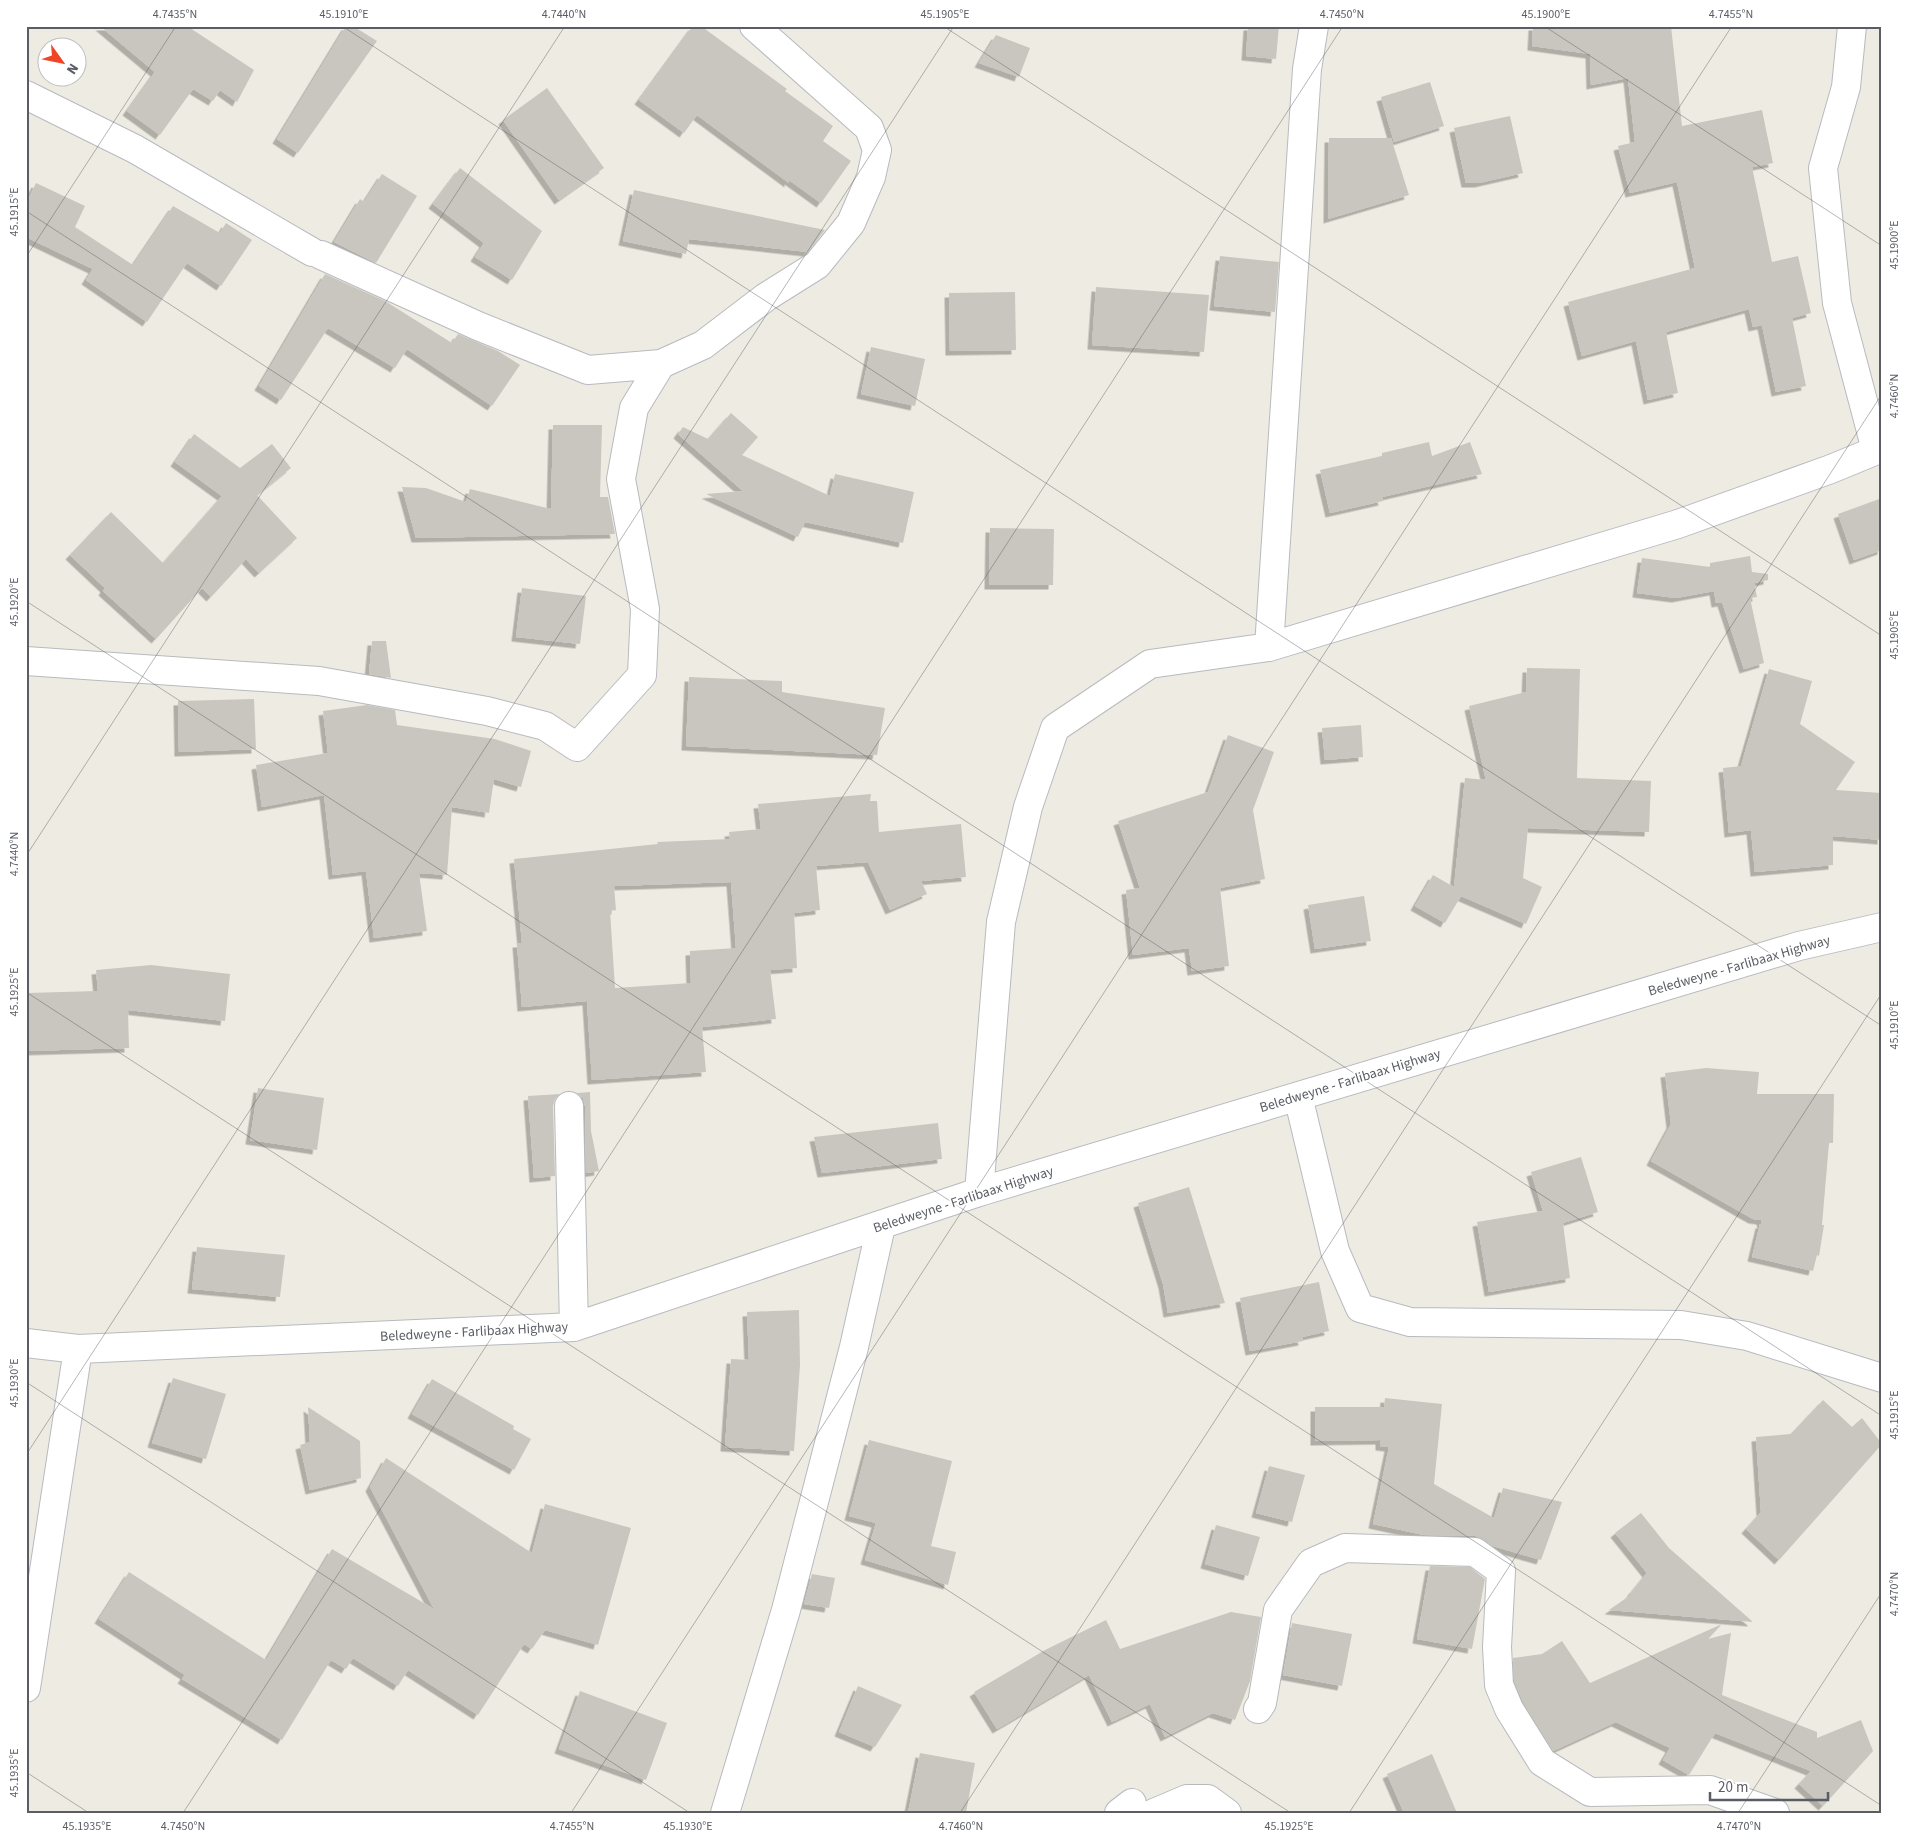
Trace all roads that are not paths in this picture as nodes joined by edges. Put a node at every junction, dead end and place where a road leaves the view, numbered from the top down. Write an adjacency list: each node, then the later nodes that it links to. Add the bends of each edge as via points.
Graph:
1 (754, 26): 5 (street, via 869,128 877,150 871,177 851,223 817,265 766,297 703,345)
2 (1314, 26): 7 (street, via 1307,69)
3 (1852, 26): 6 (street, via 1846,87 1823,168 1838,303)
4 (26, 95): 5 (street, via 135,149 316,254 478,326 588,370)
5 (661, 364): 8 (street, via 634,408 621,479 645,609 642,675 577,747 545,726 496,713 319,681)
6 (1879, 449): 7 (street, via 1678,524)
7 (1269, 647): 12 (street, via 1150,664 1055,728 1028,806 1001,922)
8 (26, 661)
9 (1882, 927): 10 (street, Beledweyne - Farlibaax Highway, via 1799,946)
10 (1298, 1096): 12 (street, Beledweyne - Farlibaax Highway); 17 (street, via 1335,1251 1360,1308 1410,1322 1680,1325 1748,1336)
11 (569, 1106): 14 (street)
12 (980, 1192): 13 (street, Beledweyne - Farlibaax Highway)
13 (881, 1226): 14 (street, Beledweyne - Farlibaax Highway); 21 (street, via 854,1346 786,1610)
14 (574, 1327): 16 (street, Beledweyne - Farlibaax Highway)
15 (26, 1343): 16 (street, Beledweyne - Farlibaax Highway)
16 (78, 1349): 18 (street)
17 (1882, 1378)
18 (26, 1688)
19 (1258, 1709): 23 (street, via 1262,1703 1278,1610 1311,1563 1346,1548 1475,1552 1501,1571 1497,1647 1499,1685 1509,1710 1542,1762 1590,1792 1710,1790)
20 (1135, 1810): 22 (street, via 1187,1799 1208,1800)
21 (725, 1813)
22 (1227, 1813)
23 (1775, 1813)

